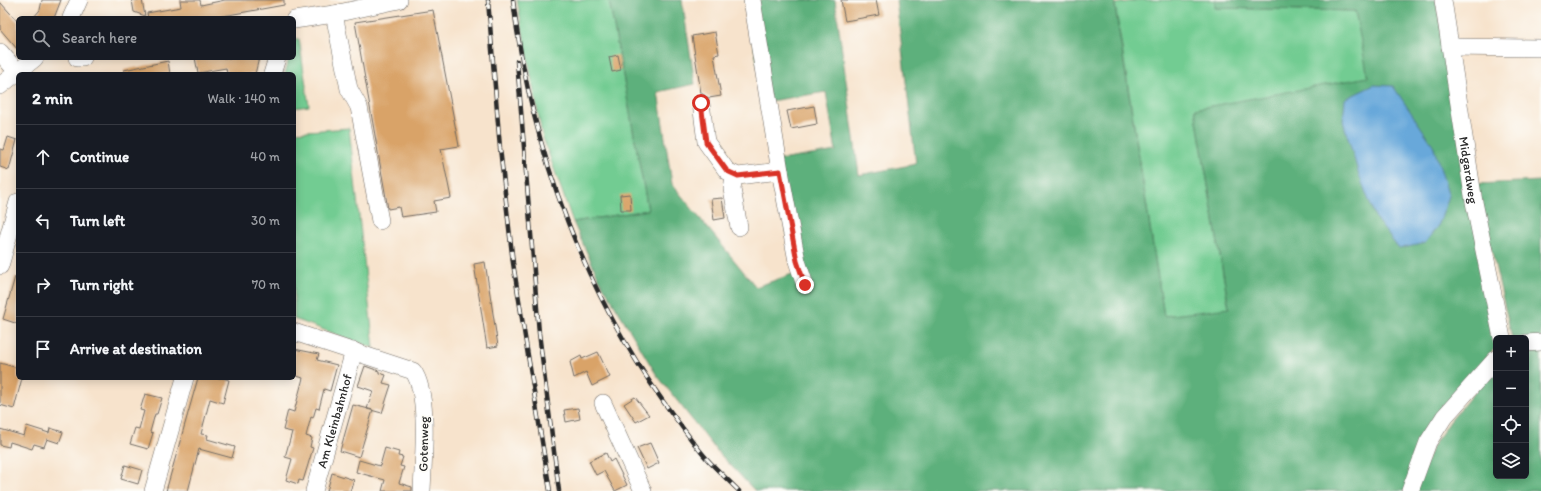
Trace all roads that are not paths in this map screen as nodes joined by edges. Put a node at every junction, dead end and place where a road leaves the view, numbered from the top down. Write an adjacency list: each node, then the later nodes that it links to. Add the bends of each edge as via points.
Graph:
1 (79, 0): 6 (street)
2 (399, 0): 5 (street)
3 (752, 0): 19 (street)
4 (1443, 0): 8 (street, Midgardweg)
5 (334, 14): 7 (street); 22 (street, via 349,89 359,107)
6 (72, 16)
7 (296, 20)
8 (1450, 47): 9 (street); 28 (street, Midgardweg, via 1474,202)
9 (1541, 48)
10 (0, 52): 13 (street)
11 (32, 60): 14 (street)
12 (276, 60): 15 (street)
13 (17, 72)
14 (19, 72)
15 (273, 72)
16 (16, 74): 17 (street)
17 (0, 86)
18 (701, 103): 20 (street, via 706,142 727,171)
19 (780, 171): 20 (street); 26 (street, via 797,261)
20 (734, 176): 23 (street, via 732,189)
21 (16, 211): 24 (street)
22 (380, 221)
23 (738, 227)
24 (8, 248): 25 (street)
25 (0, 266)
26 (805, 285)
27 (296, 333): 31 (street, Gotenweg)
28 (1501, 335)
29 (1541, 342): 30 (street)
30 (1529, 343)
31 (354, 351): 36 (street, Am Kleinbahnhof); 37 (street, Gotenweg, via 413,372 418,378 423,397)
32 (1493, 363): 39 (street, via 1444,417 1428,442)
33 (184, 380): 35 (street)
34 (602, 403): 38 (street)
35 (153, 491)
36 (314, 491)
37 (422, 491)
38 (644, 491)
39 (1410, 491)

